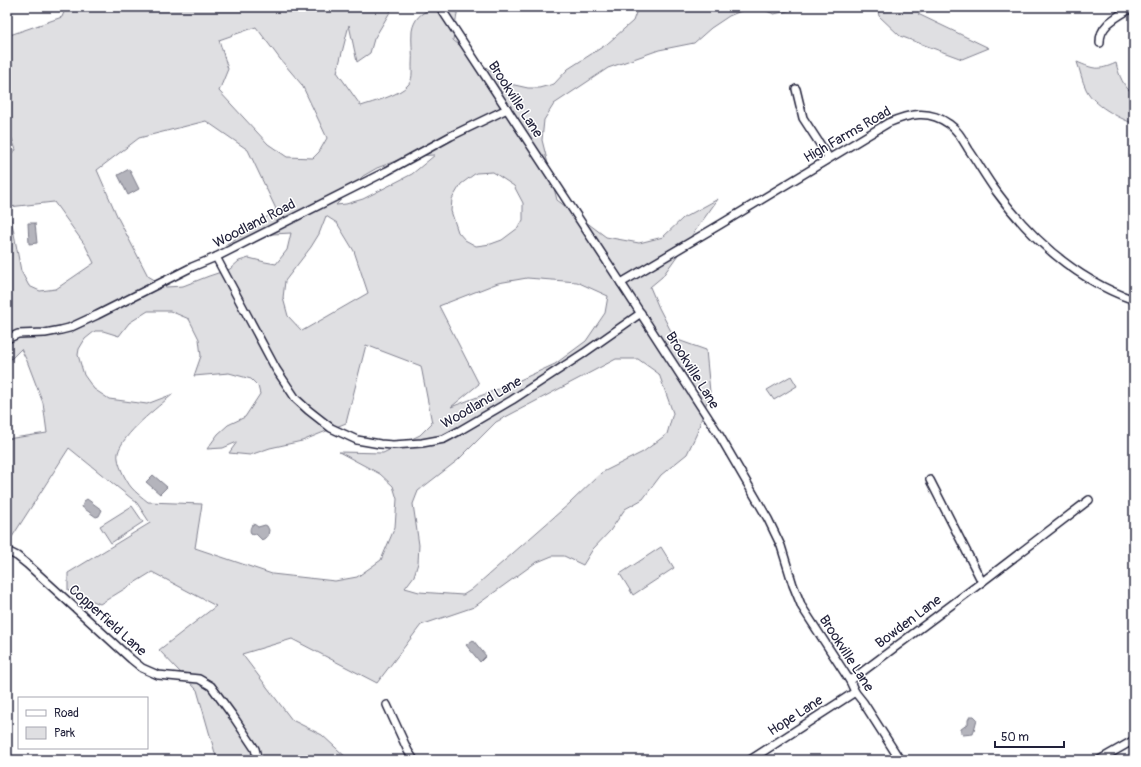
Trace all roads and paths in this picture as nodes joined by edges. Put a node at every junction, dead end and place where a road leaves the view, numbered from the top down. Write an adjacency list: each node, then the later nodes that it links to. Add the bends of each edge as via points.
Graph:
1 (440, 7): 5 (street, Brookville Lane)
2 (1133, 7): 3 (street, via 1104,27)
3 (1100, 43)
4 (796, 89): 6 (street, via 803,118)
5 (507, 109): 7 (street, Woodland Road); 8 (street, Brookville Lane)
6 (829, 158): 8 (street, High Farms Road); 9 (street, High Farms Road, via 904,116 920,114 939,118 960,134 995,190 1037,240 1085,276 1111,291)
7 (216, 257): 10 (street, Woodland Lane, via 276,369 296,399 331,428 357,440 380,444 422,443 444,439 512,400); 11 (street, Woodland Road, via 68,328 45,333 18,334)
8 (621, 283): 10 (street, Brookville Lane)
9 (1134, 300)
10 (641, 313): 16 (street, Brookville Lane, via 718,433 768,519 781,546 802,607)
11 (7, 339)
12 (930, 480): 15 (street)
13 (1089, 500): 15 (street, Bowden Lane)
14 (7, 551): 20 (street, Copperfield Lane, via 27,564 142,668 158,675 199,679 211,686 255,749)
15 (982, 582): 16 (street, Bowden Lane)
16 (850, 681): 17 (street, Brookville Lane)
17 (855, 692): 22 (street, Hope Lane); 23 (street, Brookville Lane)
18 (387, 705): 21 (street)
19 (1134, 740): 24 (street)
20 (258, 760)
21 (414, 760)
22 (750, 760)
23 (900, 760)
24 (1099, 760)

